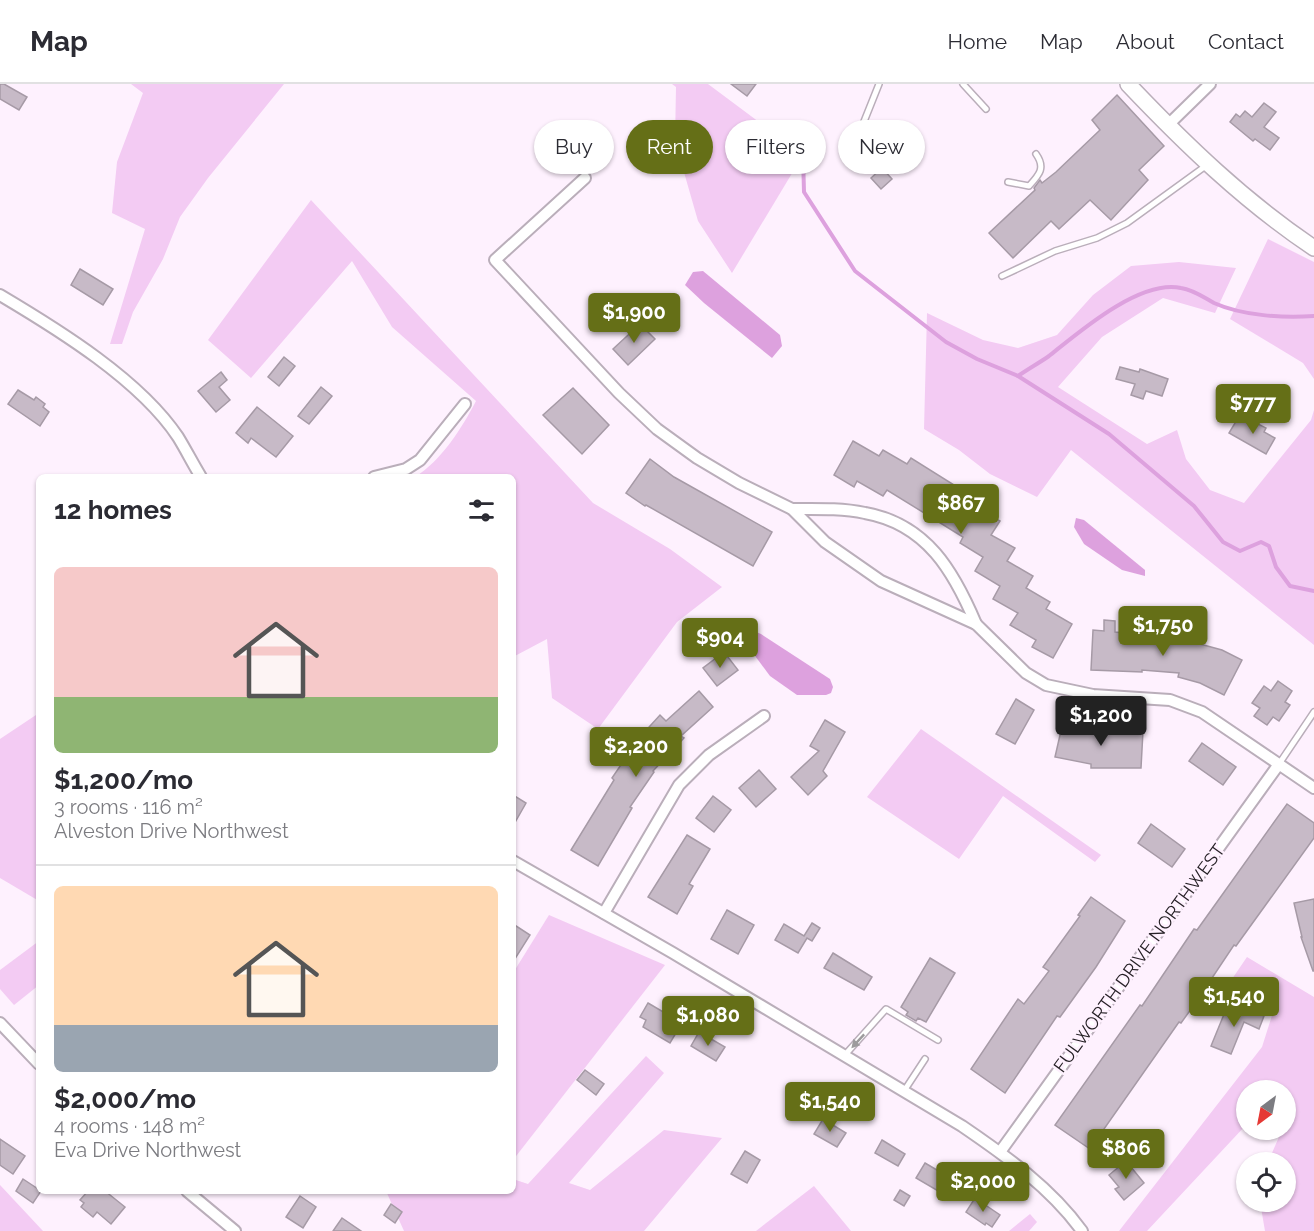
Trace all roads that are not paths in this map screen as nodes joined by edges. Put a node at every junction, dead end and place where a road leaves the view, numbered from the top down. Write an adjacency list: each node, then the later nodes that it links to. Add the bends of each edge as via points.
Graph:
1 (879, 84): 6 (lane)
2 (963, 84): 5 (lane)
3 (1128, 84): 7 (main road)
4 (1210, 84): 7 (street)
5 (986, 109)
6 (865, 120)
7 (1168, 125): 9 (main road)
8 (1036, 154): 11 (lane, via 1042,168 1029,186)
9 (1208, 164): 12 (main road, via 1270,218); 13 (lane, via 1127,223)
10 (585, 178): 18 (street, via 495,260 657,429 697,458)
11 (1008, 182)
12 (1314, 248)
13 (1002, 276)
14 (0, 295): 16 (street, via 89,352 144,398 177,436)
15 (465, 404): 17 (street, via 420,460)
16 (199, 474)
17 (386, 474)
18 (792, 510): 19 (street, via 825,542 880,581); 19 (street, via 866,513 907,529 946,564)
19 (976, 624): 22 (street, via 1026,673 1046,684 1093,695 1170,700 1202,712)
20 (1314, 712): 22 (lane)
21 (764, 716): 25 (street, via 709,755 679,785)
22 (1279, 764): 23 (street); 32 (street, FULWORTH DRIVE NORTHWEST)
23 (1314, 788)
24 (516, 863): 25 (street)
25 (604, 913): 28 (street)
26 (0, 1023): 30 (street)
27 (938, 1040): 28 (lane, one-way to 28, via 886,1009)
28 (844, 1056): 31 (street)
29 (925, 1059): 31 (lane)
30 (36, 1061)
31 (904, 1091): 32 (street)
32 (1000, 1152): 35 (street, via 1039,1184)
33 (191, 1194): 34 (street)
34 (235, 1231)
35 (1082, 1231)

